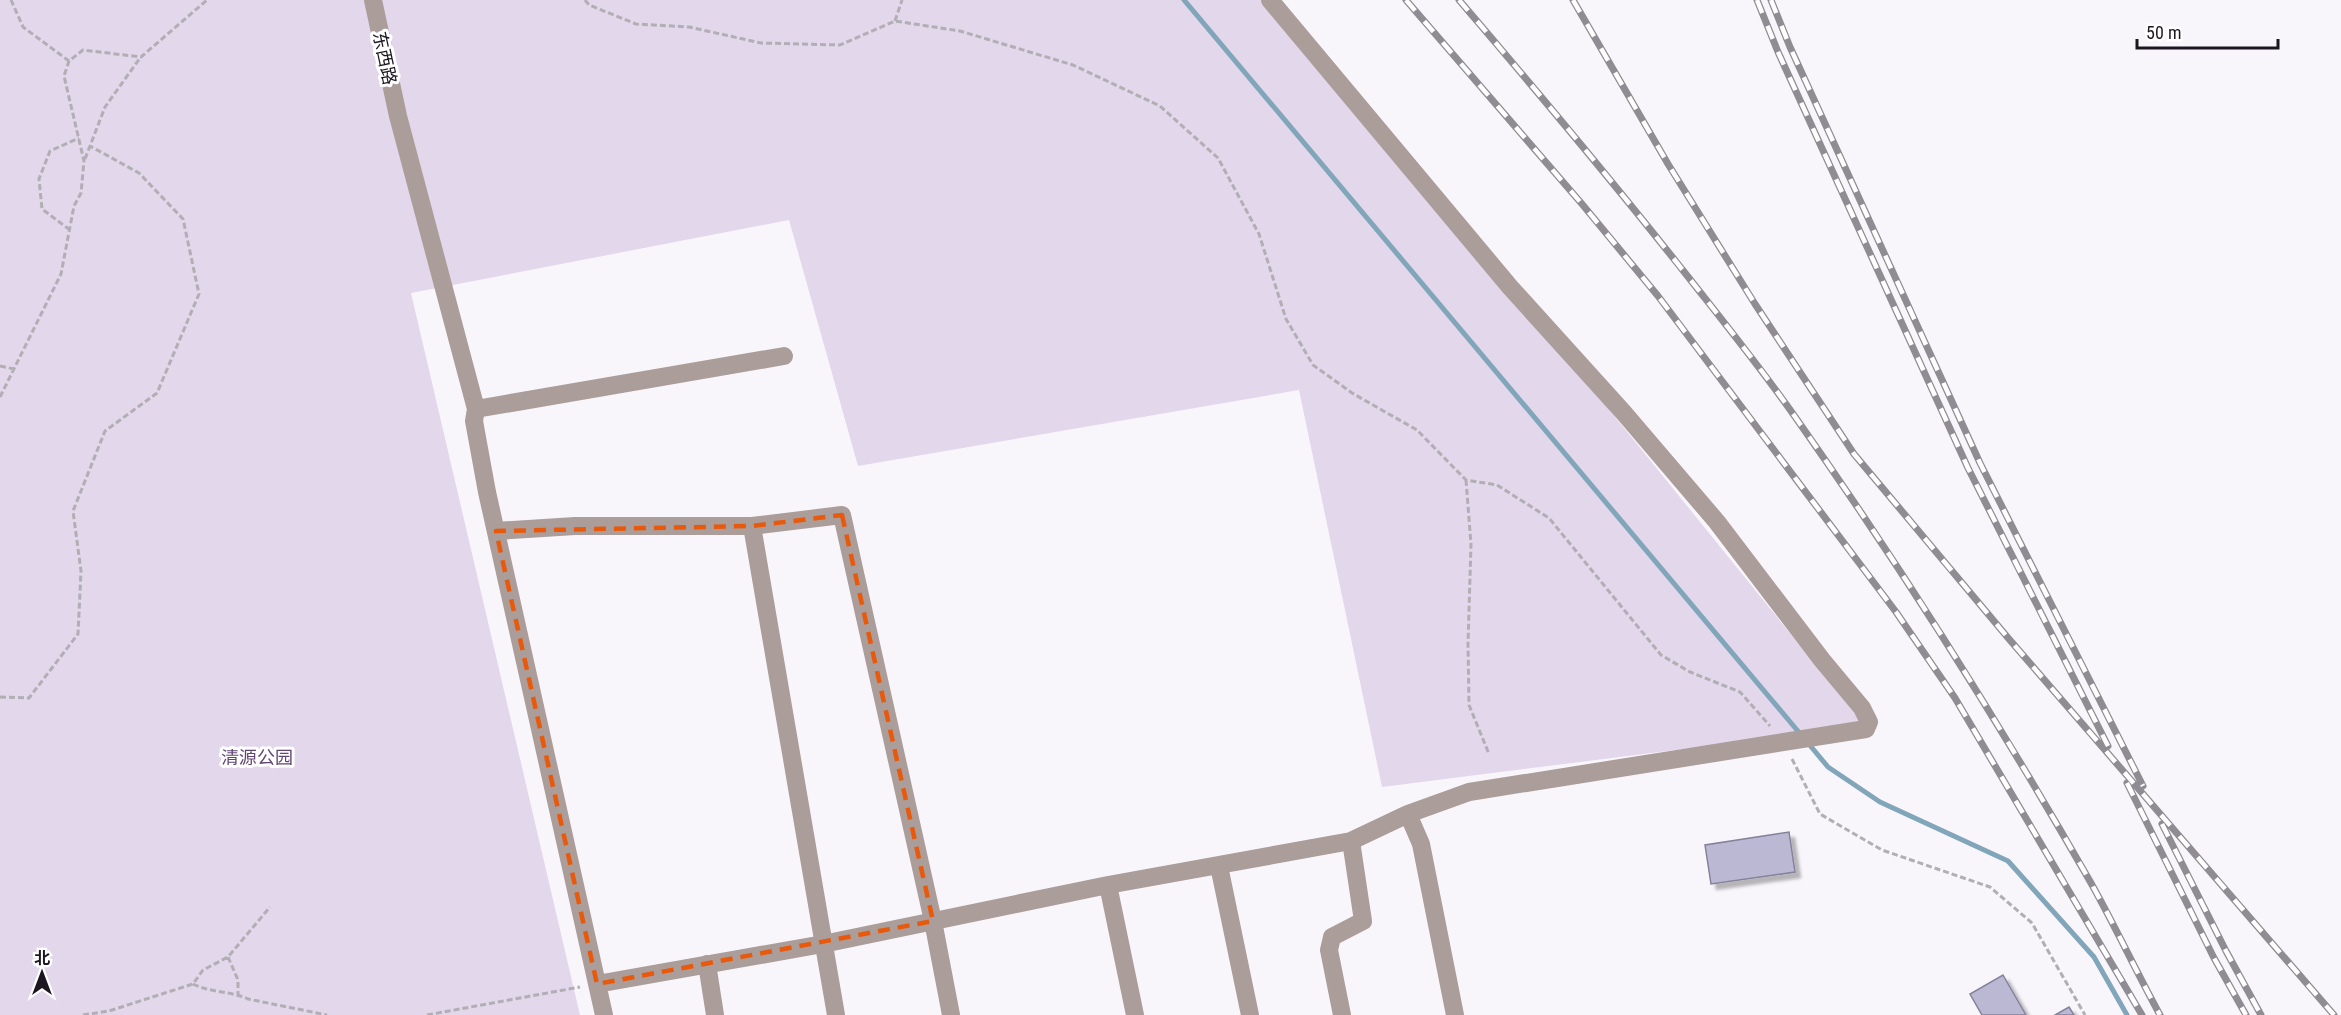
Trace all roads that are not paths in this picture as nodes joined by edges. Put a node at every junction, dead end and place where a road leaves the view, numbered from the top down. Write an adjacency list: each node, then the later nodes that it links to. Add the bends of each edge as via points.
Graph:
1 (373, 0): 4 (street, 东西路, via 398,116)
2 (1270, 0): 7 (street, via 1510,287 1717,522 1869,722 1860,731 1469,792)
3 (784, 356): 4 (street)
4 (476, 409): 6 (street, 东西路, via 474,421)
5 (752, 526): 6 (street, via 575,526); 11 (street, via 842,515); 12 (street)
6 (496, 531): 14 (street, 东西路)
7 (1408, 814): 8 (street); 22 (street, via 1421,844)
8 (1351, 841): 9 (street); 21 (street, via 1363,921 1332,937 1329,950)
9 (1220, 866): 10 (street); 20 (street)
10 (1108, 885): 11 (street); 19 (street)
11 (933, 921): 12 (street); 18 (street)
12 (823, 944): 13 (street); 17 (street)
13 (707, 964): 14 (street); 16 (street)
14 (597, 984): 15 (street, 东西路)
15 (604, 1015)
16 (716, 1015)
17 (836, 1015)
18 (951, 1015)
19 (1136, 1015)
20 (1250, 1015)
21 (1342, 1015)
22 (1455, 1015)

